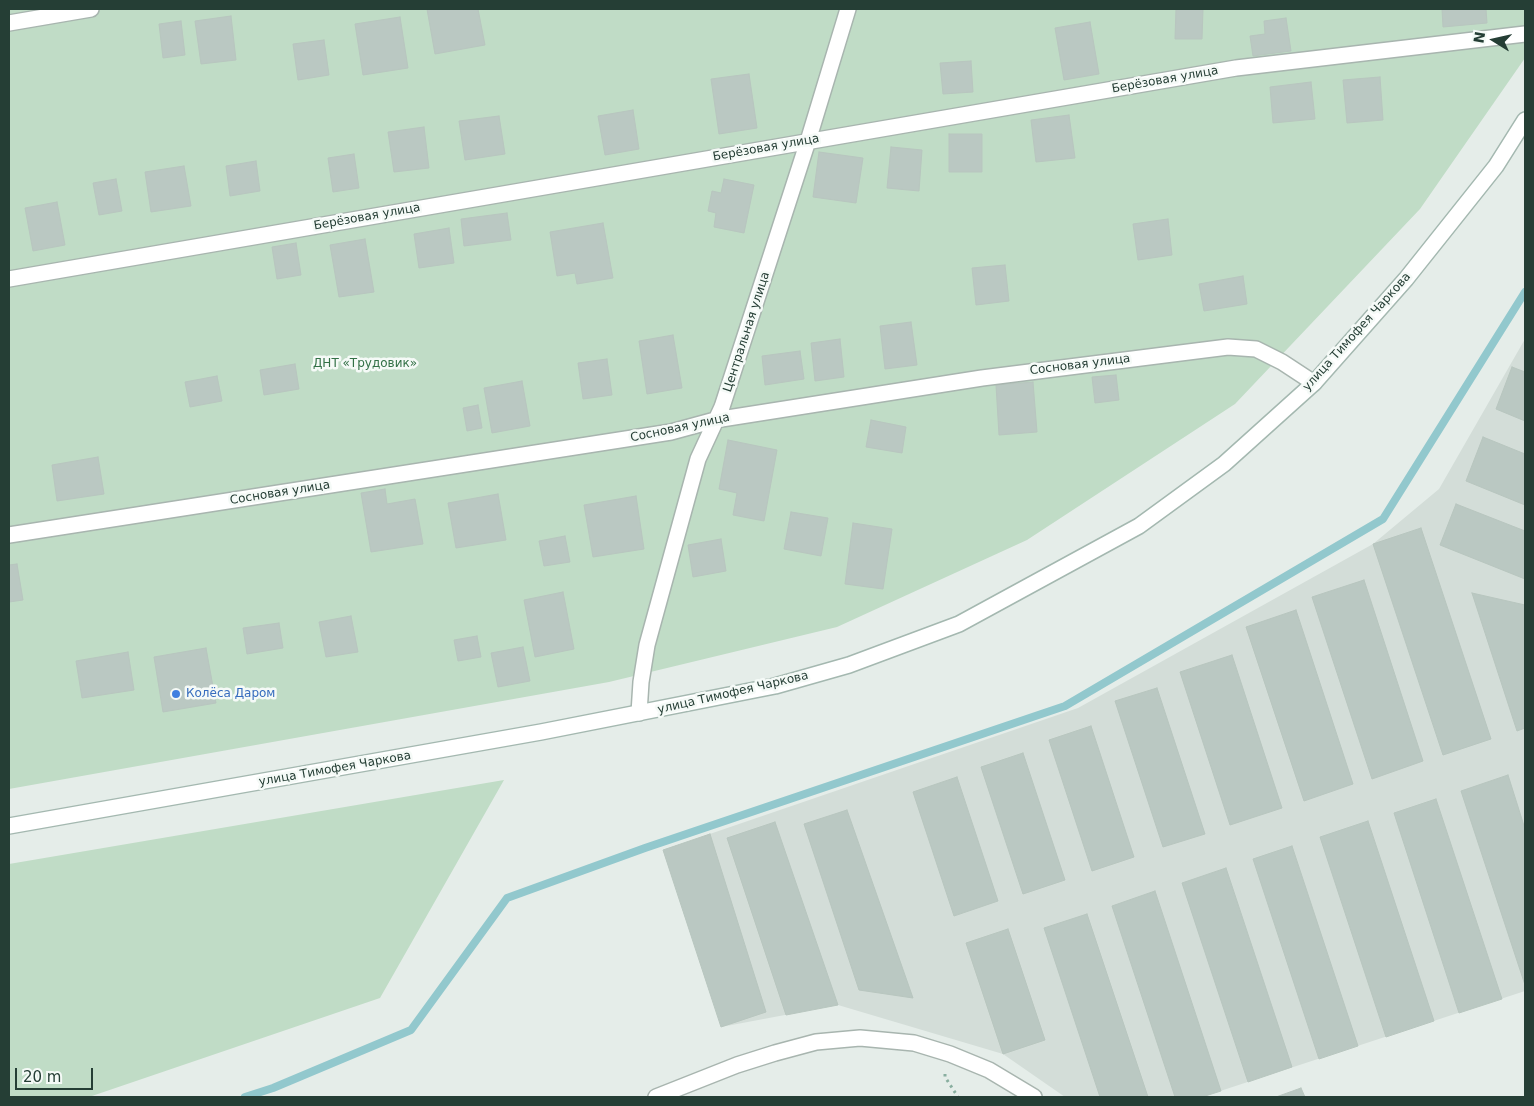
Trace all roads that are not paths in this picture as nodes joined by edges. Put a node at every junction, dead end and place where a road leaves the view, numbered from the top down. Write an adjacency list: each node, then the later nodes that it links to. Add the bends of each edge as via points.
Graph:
1 (91, 9): 3 (street)
2 (848, 9): 6 (street, Центральная улица)
3 (9, 23)
4 (1525, 34): 6 (street, Берёзовая улица, via 1236,68)
5 (1525, 120): 8 (street, улица Тимофея Чаркова, via 1496,166 1406,279)
6 (808, 140): 7 (street, Берёзовая улица); 9 (street, Центральная улица, via 722,407)
7 (9, 279)
8 (1314, 383): 9 (street, Сосновая улица, via 1256,349 1228,347 982,378); 11 (street, улица Тимофея Чаркова, via 1224,464 1139,526 959,624 849,665 775,686)
9 (715, 420): 10 (street, Сосновая улица, via 671,432); 11 (street, Центральная улица, via 698,459 647,645)
10 (9, 536)
11 (639, 713): 12 (street, улица Тимофея Чаркова)
12 (9, 826)
13 (656, 1097): 14 (street, via 775,1053 816,1042 860,1038 914,1043 950,1054 989,1070)
14 (1034, 1097)

